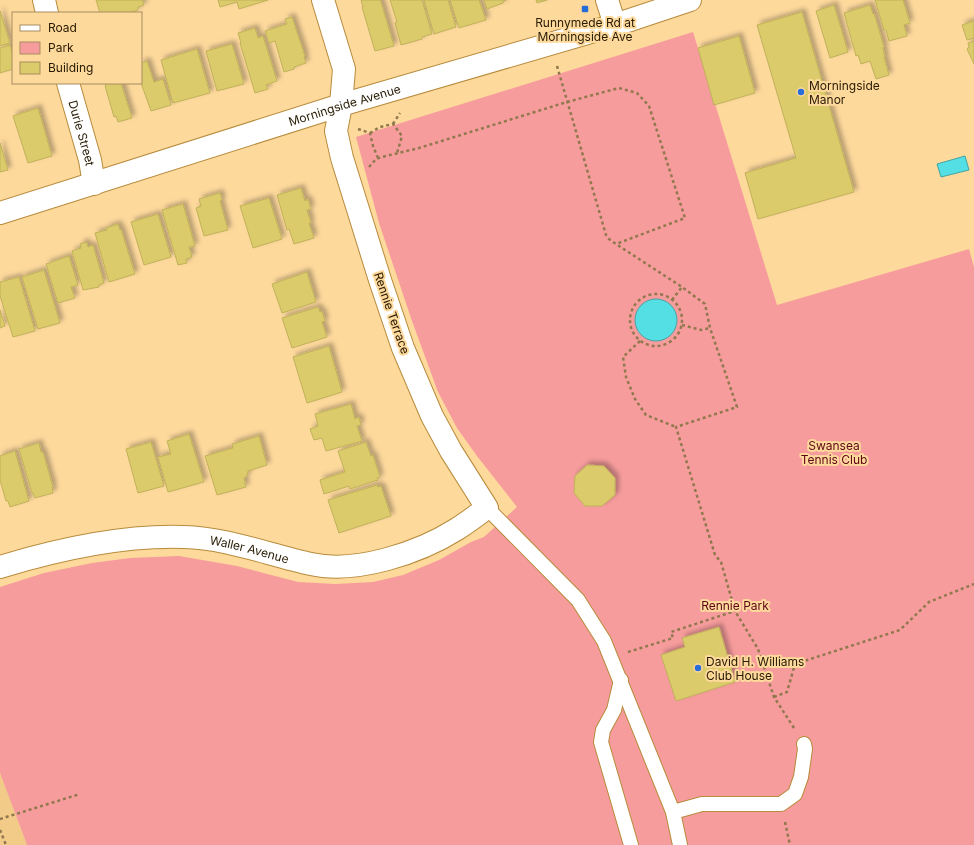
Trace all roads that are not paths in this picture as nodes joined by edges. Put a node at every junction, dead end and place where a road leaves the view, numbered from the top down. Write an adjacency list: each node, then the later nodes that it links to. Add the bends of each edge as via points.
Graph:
1 (44, 0): 5 (street)
2 (323, 0): 8 (street, Rennie Terrace, via 344,70)
3 (607, 0): 6 (street)
4 (690, 0): 6 (street, Morningside Avenue)
5 (48, 12)
6 (615, 25): 8 (street, Morningside Avenue)
7 (68, 84): 9 (street, Durie Street, via 90,160)
8 (341, 105): 9 (street, Morningside Avenue); 11 (street, Rennie Terrace, via 336,131 342,158 403,348 436,423)
9 (94, 184): 10 (street, Morningside Avenue)
10 (0, 213)
11 (487, 508): 12 (street, Waller Avenue, via 456,529 422,547 371,563 313,565 219,541 151,537 75,548); 13 (lane, via 578,600 604,641)
12 (0, 567)
13 (621, 680): 15 (lane); 16 (lane, via 614,710 601,742)
14 (804, 744): 15 (lane, via 801,777 795,794 781,804 702,804)
15 (673, 812): 17 (lane)
16 (631, 845)
17 (680, 845)

